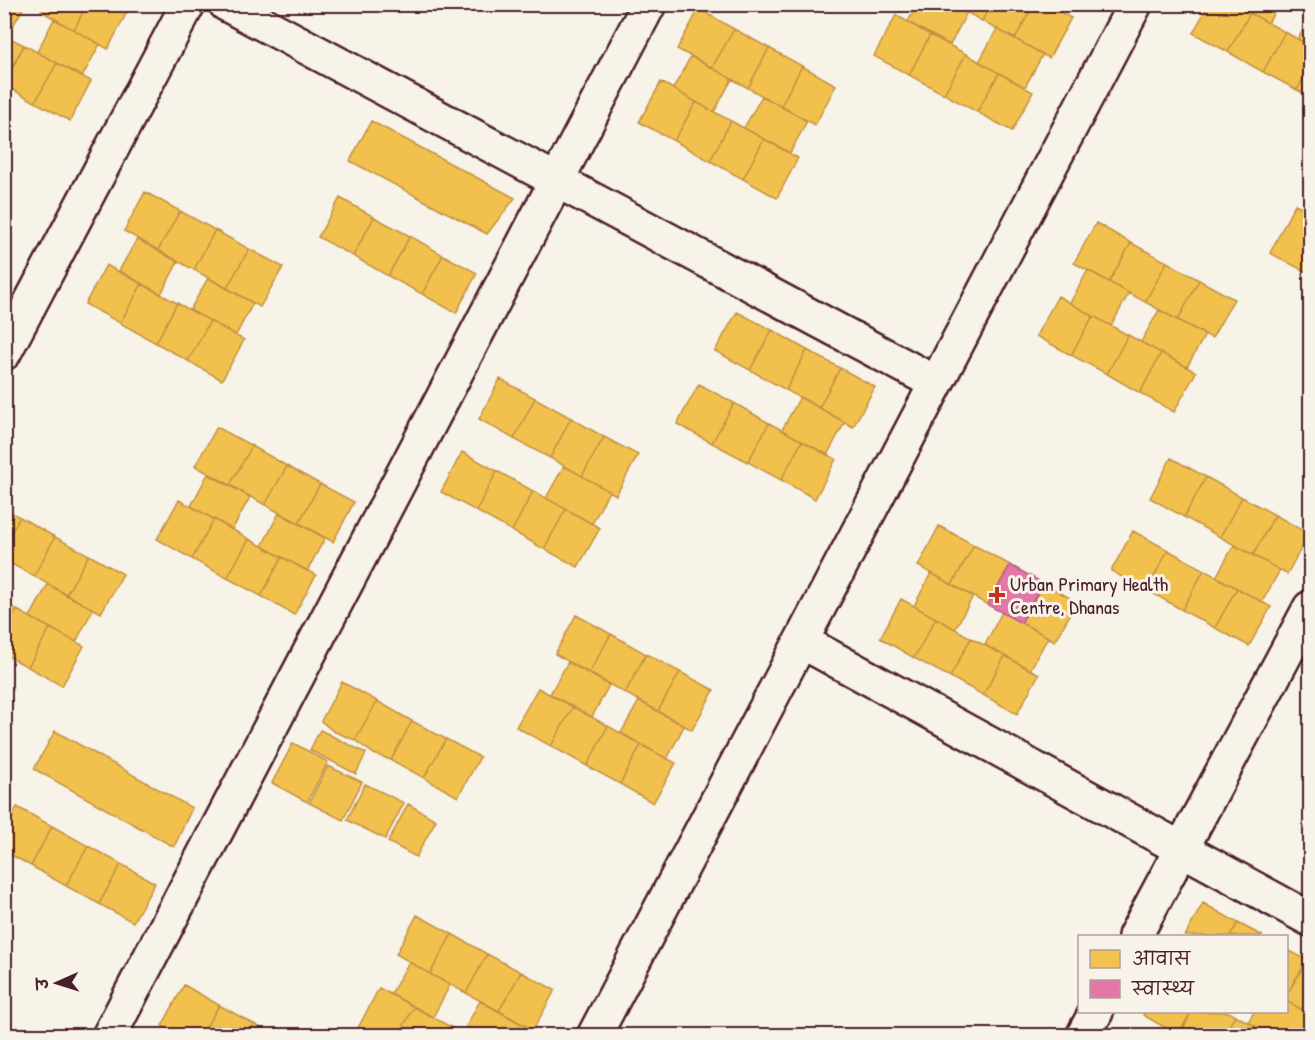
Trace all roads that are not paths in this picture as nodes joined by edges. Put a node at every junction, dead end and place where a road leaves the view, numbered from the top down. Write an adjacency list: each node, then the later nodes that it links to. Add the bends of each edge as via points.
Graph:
1 (188, 4): 6 (street)
2 (226, 4): 5 (street)
3 (649, 4): 5 (street)
4 (1135, 4): 7 (street)
5 (557, 181): 7 (street); 14 (street)
6 (4, 353)
7 (936, 383): 9 (street)
8 (1311, 608): 10 (street)
9 (801, 641): 10 (street); 15 (street)
10 (1181, 850): 11 (street); 12 (street)
11 (1311, 919)
12 (1136, 935)
13 (1095, 1013): 16 (street)
14 (109, 1035)
15 (594, 1035)
16 (1083, 1035)

